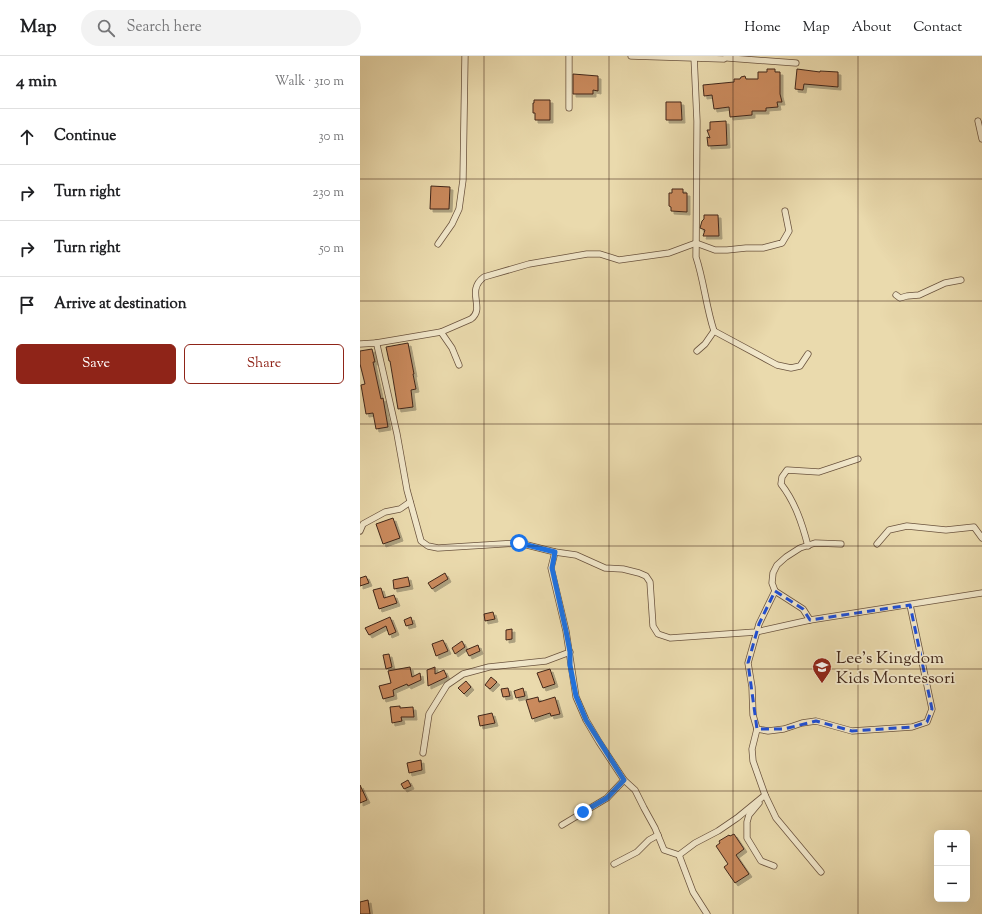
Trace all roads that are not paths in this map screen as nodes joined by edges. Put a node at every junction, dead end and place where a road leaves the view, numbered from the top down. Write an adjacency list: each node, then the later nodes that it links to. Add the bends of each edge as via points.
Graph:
1 (464, 56): 13 (street, via 463,180 459,209)
2 (569, 56): 8 (street)
3 (631, 56): 4 (street)
4 (646, 56): 5 (street)
5 (694, 57): 6 (street, via 724,60); 12 (street, via 698,121)
6 (728, 57): 7 (street)
7 (796, 63)
8 (569, 108)
9 (978, 122): 10 (street)
10 (982, 139)
11 (785, 211): 12 (street, via 789,231 782,243 763,248 715,250)
12 (696, 243): 16 (street, via 696,258); 17 (street, via 669,253 631,259 619,260 600,254 587,254 529,264 484,277 476,287 475,316)
13 (438, 244)
14 (962, 280): 15 (street, via 919,295 900,298)
15 (896, 295)
16 (714, 331): 20 (street); 21 (street, via 777,365 791,368 800,366)
17 (441, 332): 18 (street); 22 (street)
18 (376, 343): 19 (street); 24 (street)
19 (360, 344)
20 (697, 351)
21 (808, 354)
22 (459, 365)
23 (858, 459): 29 (street, via 819,472 787,470 782,477 781,484 799,515)
24 (410, 502): 25 (street, via 363,524); 30 (street, via 421,541 428,546 438,548 519,543)
25 (360, 531)
26 (982, 538): 28 (street, via 974,527 946,530 907,526 889,530)
27 (841, 544): 29 (street, via 815,543)
28 (877, 544)
29 (808, 546): 31 (street, via 795,551 777,565 772,583)
30 (555, 552): 35 (street, via 576,555 605,568 623,569 646,576 650,582 653,626 658,634 670,638); 36 (street, via 552,568)
31 (775, 591): 34 (street, via 803,609); 35 (street)
32 (982, 593): 33 (street)
33 (910, 605): 34 (street); 37 (street, via 932,709 927,722 912,726 852,731 816,721 784,729)
34 (810, 620): 35 (street)
35 (756, 632): 37 (street, via 748,663 753,715)
36 (570, 652): 38 (street, via 546,661 489,667 463,674 446,685 429,714); 39 (street, via 576,696 586,720)
37 (757, 729): 40 (street, via 752,749 753,762)
38 (424, 753)
39 (624, 780): 41 (street, via 607,798); 42 (street, via 635,790)
40 (765, 795): 43 (street, via 737,818); 45 (street, via 749,815 747,838 761,861); 46 (street, via 776,818)
41 (562, 825)
42 (658, 835): 43 (street, via 664,850); 44 (street, via 648,840 637,852)
43 (679, 855): 47 (street, via 693,892)
44 (614, 864)
45 (774, 866)
46 (821, 872)
47 (706, 914)

